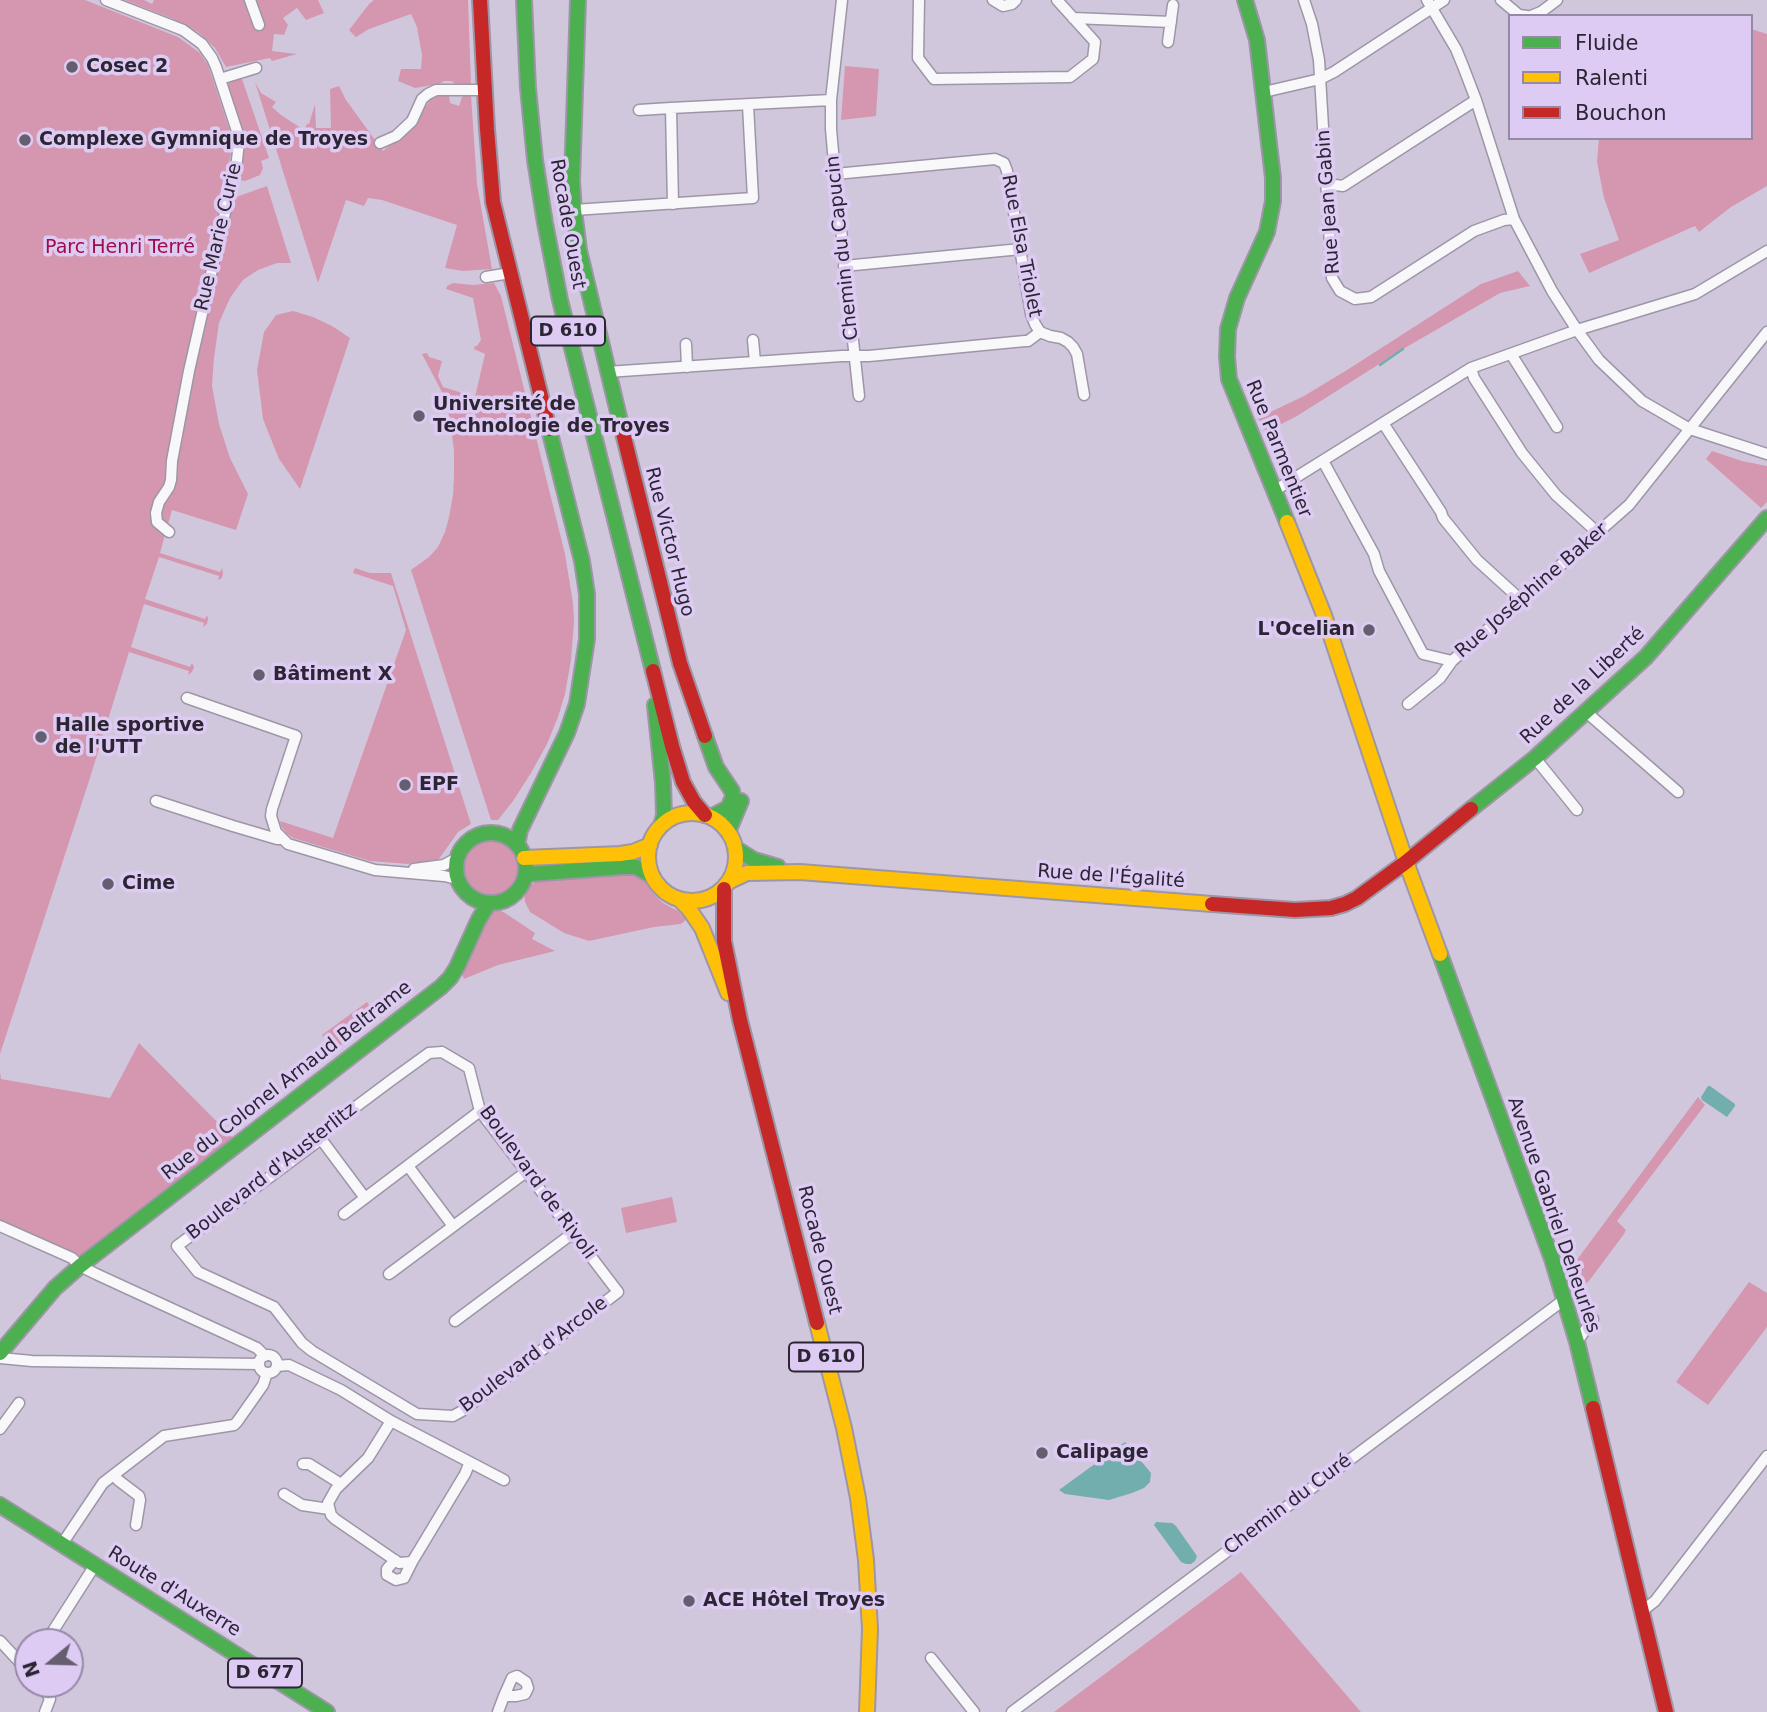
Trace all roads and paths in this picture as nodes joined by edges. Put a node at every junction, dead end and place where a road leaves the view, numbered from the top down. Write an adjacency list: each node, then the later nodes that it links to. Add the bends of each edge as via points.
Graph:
1 (106, 0): 27 (street, Rue Marie Curie, via 191,34 207,50)
2 (250, 0): 23 (street)
3 (480, 0): 29 (street)
4 (524, 0): 70 (street, Rocade Ouest / D 610, via 534,148 550,249)
5 (578, 0): 40 (street, Rue Victor Hugo)
6 (842, 0): 31 (street, Chemin du Capucin)
7 (919, 0): 24 (street, via 918,58 934,79 1070,77 1093,59)
8 (993, 0): 9 (street, via 1003,6)
9 (1016, 0)
10 (1057, 0): 20 (street)
11 (1245, 0): 30 (street, Rue Parmentier, via 1257,40)
12 (1304, 0): 28 (street, Rue Jean Gabin)
13 (1444, 0): 16 (street)
14 (1501, 0): 18 (street)
15 (1558, 0): 19 (street)
16 (1430, 4): 28 (street); 32 (street, via 1456,49)
17 (1173, 5): 22 (street)
18 (1518, 14)
19 (1535, 14)
20 (1073, 18): 21 (street); 24 (street)
21 (1097, 19): 22 (street); 24 (street)
22 (1171, 22): 25 (street)
23 (258, 25)
24 (1096, 42)
25 (1168, 43)
26 (256, 68): 27 (street)
27 (220, 79): 67 (street, Rue Marie Curie, via 239,151 189,371 171,480 156,513 157,522)
28 (1320, 79): 30 (street); 38 (street, Rue Jean Gabin)
29 (484, 90): 36 (street, via 428,94 412,121); 45 (street, via 493,202)
30 (1264, 92): 65 (street, Rue Parmentier, via 1273,178 1271,217 1237,298 1228,329 1227,357 1229,379)
31 (831, 100): 33 (street); 37 (street, Chemin du Capucin)
32 (1476, 100): 38 (street, via 1343,186); 41 (street)
33 (748, 104): 34 (street); 39 (street, via 753,198)
34 (671, 108): 35 (street); 39 (street)
35 (639, 110)
36 (380, 144)
37 (835, 174): 42 (street, Rue Elsa Triolet, via 1006,159); 44 (street, Chemin du Capucin)
38 (1327, 184): 41 (street, Rue Jean Gabin, via 1332,278 1340,291 1355,299 1371,297 1474,231)
39 (673, 204): 40 (street)
40 (574, 210): 57 (street, Rue Victor Hugo)
41 (1514, 219): 47 (street)
42 (1021, 249): 44 (street); 48 (street, Rue Elsa Triolet, via 1031,314)
43 (1767, 251): 47 (street, via 1695,294)
44 (845, 265): 53 (street, Chemin du Capucin)
45 (510, 273): 46 (street); 77 (street, via 587,593 587,639 577,704)
46 (486, 277)
47 (1577, 330): 52 (street); 62 (street, via 1599,360 1642,401)
48 (1040, 332): 53 (street, Rue Elsa Triolet, via 1028,341); 58 (street, Rue Elsa Triolet, via 1073,347)
49 (1767, 332): 62 (street, Rue Joséphine Baker)
50 (753, 340): 54 (street)
51 (686, 344): 55 (street)
52 (1511, 354): 56 (street); 61 (street)
53 (854, 356): 54 (street, Rue Elsa Triolet); 59 (street, Chemin du Capucin)
54 (755, 362): 55 (street, Rue Elsa Triolet)
55 (687, 367): 57 (street, Rue Elsa Triolet)
56 (1471, 368): 60 (street); 68 (street, via 1522,453 1556,495)
57 (607, 372): 75 (street, Rue Victor Hugo, via 673,639)
58 (1084, 395)
59 (859, 396)
60 (1383, 423): 64 (street); 69 (street, via 1443,518 1477,560)
61 (1557, 427)
62 (1690, 429): 63 (street); 68 (street, Rue Joséphine Baker, via 1629,506)
63 (1767, 454)
64 (1323, 461): 65 (street); 71 (street, Rue Joséphine Baker, via 1423,654)
65 (1274, 491): 90 (street, Rue Parmentier, via 1324,615)
66 (1767, 518): 74 (street, Rue de la Liberté, via 1646,657)
67 (169, 532)
68 (1598, 533): 69 (street, Rue Joséphine Baker)
69 (1521, 600): 71 (street, Rue Joséphine Baker)
70 (649, 655): 81 (street, Rocade Ouest / D 610, via 683,782); 82 (street, Rocade Ouest / D 610, via 662,775)
71 (1452, 661): 73 (street, via 1440,678)
72 (187, 698): 85 (street, via 296,736 271,816)
73 (1408, 704)
74 (1585, 711): 76 (street, Rue de la Liberté); 78 (street)
75 (713, 756): 81 (street, Rue Victor Hugo, via 733,797 728,808); 83 (street, Rue Victor Hugo, via 741,795)
76 (1535, 758): 80 (street); 90 (street, Rue de la Liberté)
77 (554, 760): 84 (street, via 511,825); 88 (street, via 520,830)
78 (1678, 792)
79 (156, 801): 85 (street)
80 (1577, 810)
81 (708, 816): 82 (street, via 682,814); 83 (street)
82 (661, 826): 86 (street)
83 (728, 832): 87 (street)
84 (499, 834): 88 (street); 89 (street, via 477,836)
85 (282, 839): 91 (street, via 348,863)
86 (650, 845): 88 (street, via 620,854); 93 (street)
87 (735, 848): 92 (street, via 754,860); 96 (street, via 734,870)
88 (521, 851): 94 (street)
89 (457, 858): 91 (street, via 444,865); 95 (street)
90 (1406, 862): 92 (street, Rue de l'Égalité, via 1357,898 1313,910); 115 (street, Avenue Gabriel Deheurles)
91 (394, 872): 95 (street)
92 (800, 872): 96 (street, via 747,873)
93 (652, 876): 94 (street, via 636,867 622,867); 98 (street, via 666,893)
94 (525, 877): 99 (street, via 510,898)
95 (457, 879): 97 (street)
96 (727, 885): 98 (street, via 703,900); 101 (street, Rocade Ouest / D 610, via 724,941)
97 (471, 897): 99 (street); 100 (street)
98 (680, 900): 101 (street, Rocade Ouest / D 610, via 702,928)
99 (489, 904): 100 (street, Rue du Colonel Arnaud Beltrame)
100 (464, 951): 112 (street, Rue du Colonel Arnaud Beltrame, via 441,987)
101 (740, 1020): 148 (street, Rocade Ouest / D 610, via 858,1498 870,1616)
102 (469, 1068): 103 (street, Boulevard de Rivoli); 104 (street, Boulevard d'Austerlitz, via 442,1052 429,1053 318,1135)
103 (480, 1111): 105 (street); 106 (street, Boulevard de Rivoli)
104 (321, 1139): 107 (street); 119 (street, Boulevard d'Austerlitz, via 177,1246 198,1272 274,1307)
105 (408, 1166): 107 (street); 110 (street)
106 (526, 1172): 110 (street); 111 (street, Boulevard de Rivoli)
107 (365, 1198): 108 (street)
108 (344, 1214)
109 (0, 1226): 112 (street, via 72,1258)
110 (453, 1226): 113 (street)
111 (573, 1233): 114 (street, Boulevard de Rivoli); 117 (street)
112 (80, 1266): 120 (street, Rue du Colonel Arnaud Beltrame, via 55,1288); 122 (street, via 257,1348)
113 (389, 1274)
114 (618, 1292): 119 (street, Boulevard d'Arcole, via 453,1416 417,1414)
115 (1565, 1299): 118 (street, Avenue Gabriel Deheurles); 152 (street, Chemin du Curé)
116 (1593, 1319): 118 (street)
117 (455, 1321)
118 (1577, 1342): 142 (street, Avenue Gabriel Deheurles)
119 (302, 1343)
120 (0, 1353)
121 (0, 1358): 122 (street)
122 (262, 1360): 123 (street, via 271,1355); 124 (street, via 262,1371)
123 (277, 1366): 124 (street); 126 (street, via 289,1365 341,1390)
124 (267, 1373): 131 (street, via 264,1385 234,1425 164,1436)
125 (19, 1403): 127 (street)
126 (391, 1421): 129 (street); 133 (street, via 368,1458)
127 (0, 1429)
128 (1767, 1456): 142 (street)
129 (470, 1462): 132 (street); 140 (street)
130 (303, 1464): 133 (street)
131 (114, 1475): 137 (street, via 139,1496); 138 (street, via 100,1486)
132 (504, 1480)
133 (341, 1484): 136 (street, via 331,1496)
134 (284, 1494): 136 (street, via 302,1505)
135 (0, 1505): 138 (street, Route d'Auxerre / D 677)
136 (329, 1509): 139 (street, via 335,1519)
137 (136, 1525)
138 (62, 1544): 141 (street, Route d'Auxerre / D 677)
139 (395, 1560): 140 (street); 140 (street, via 387,1575 396,1580 404,1578)
140 (412, 1562)
141 (95, 1565): 143 (street); 149 (street, Route d'Auxerre / D 677)
142 (1642, 1612): 153 (street, Avenue Gabriel Deheurles)
143 (55, 1628)
144 (0, 1641): 145 (street)
145 (14, 1656)
146 (931, 1657): 151 (street)
147 (503, 1696): 150 (street)
148 (867, 1708)
149 (327, 1712)
150 (498, 1712)
151 (974, 1712)
152 (1012, 1712)
153 (1666, 1712)

